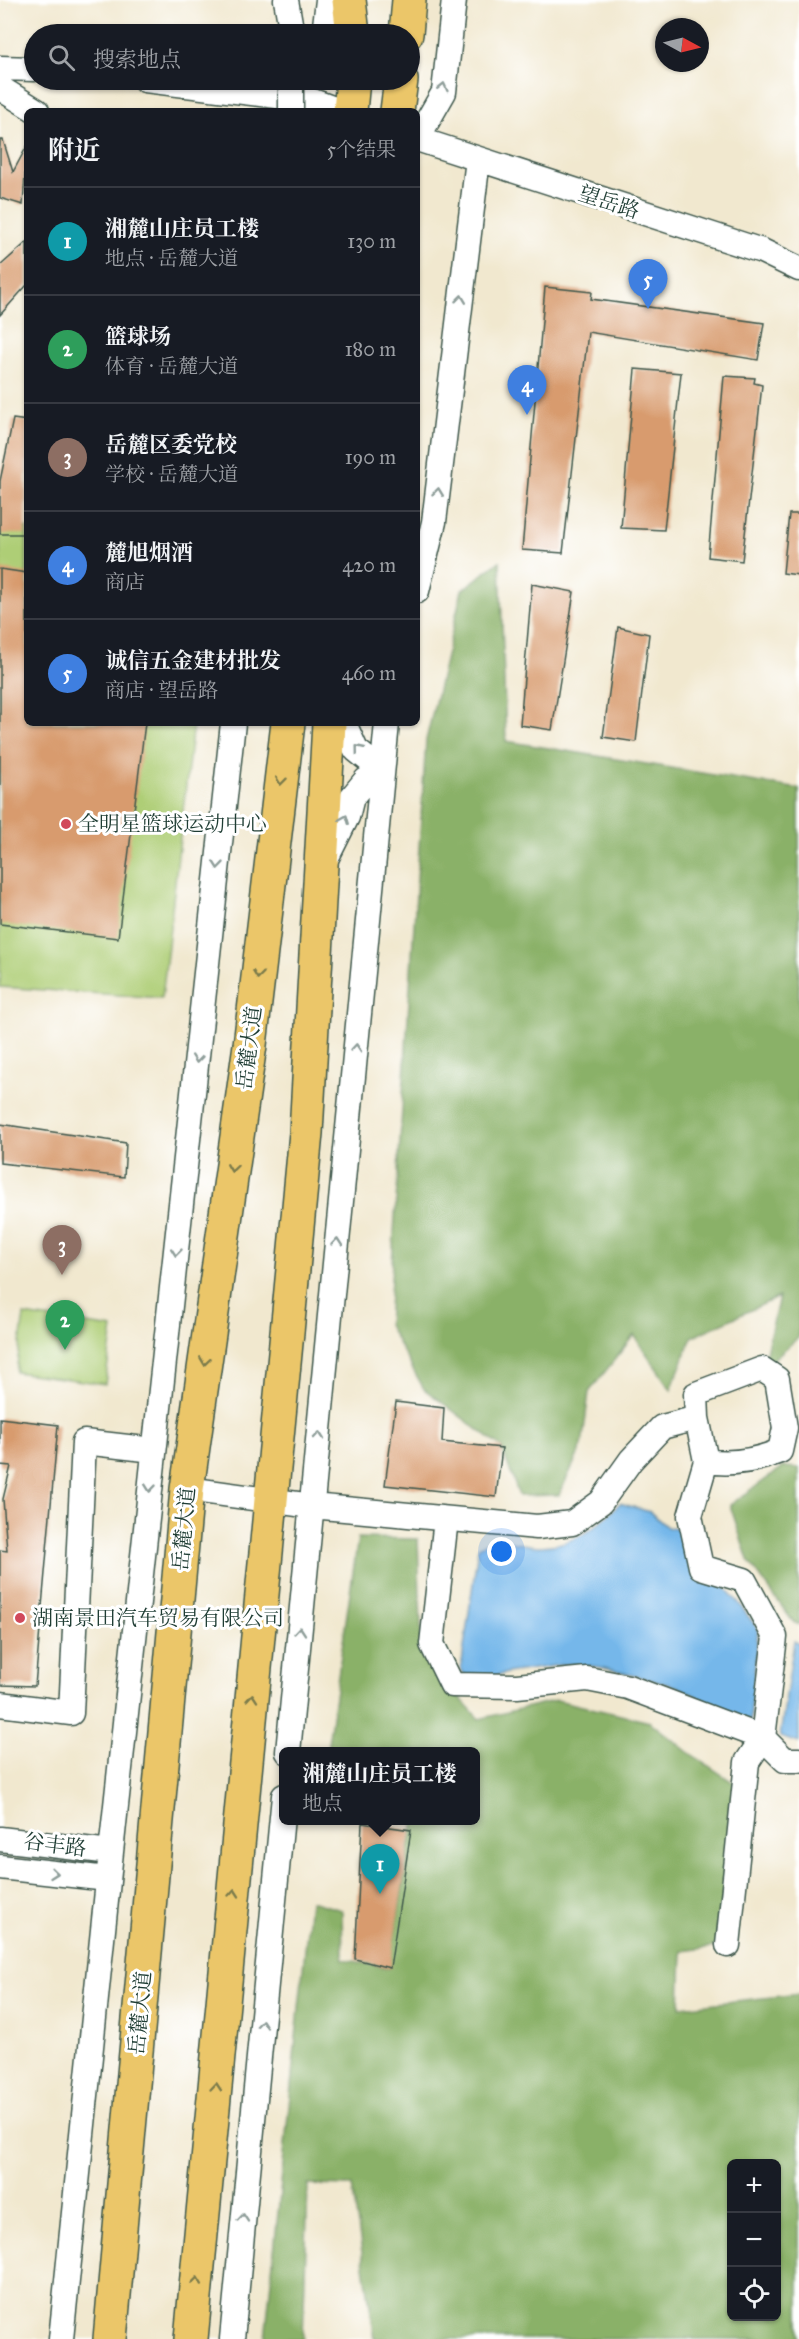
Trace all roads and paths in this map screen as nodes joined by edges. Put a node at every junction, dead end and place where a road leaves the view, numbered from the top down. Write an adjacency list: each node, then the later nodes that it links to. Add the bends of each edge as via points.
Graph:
1 (286, 0): 7 (street)
2 (328, 0): 8 (street)
3 (349, 0): 9 (highway)
4 (360, 0): 10 (highway)
5 (409, 0): 11 (highway)
6 (454, 0): 23 (street, one-way to 6, via 444,92)
7 (290, 24)
8 (325, 24)
9 (353, 24)
10 (356, 24)
11 (407, 24)
12 (0, 68): 13 (street)
13 (24, 69)
14 (0, 88): 19 (street)
15 (226, 90): 18 (street)
16 (352, 90): 21 (highway)
17 (400, 90): 22 (highway)
18 (306, 100): 20 (street)
19 (32, 108)
20 (331, 108)
21 (350, 108)
22 (397, 108)
23 (420, 134)
24 (420, 140): 25 (street, 望岳路)
25 (478, 159): 26 (street, 望岳路, via 762,252); 27 (street, one-way to 25, via 434,522)
26 (799, 268)
27 (420, 579)
28 (233, 726): 36 (street, one-way to 36)
29 (288, 726): 38 (highway, 岳麓大道, one-way to 38, via 250,1045)
30 (329, 726): 34 (highway)
31 (345, 726): 33 (street, one-way to 31, via 357,750)
32 (387, 726): 33 (street)
33 (381, 770): 34 (street, one-way to 33, via 347,817 352,797); 40 (street, one-way to 33)
34 (319, 871): 39 (highway, via 306,1133)
35 (697, 1418): 37 (street); 37 (street, via 696,1394 762,1369 777,1379 785,1428 780,1451 761,1459 728,1464); 41 (street, via 662,1428 631,1460 601,1502 572,1523 537,1527)
36 (154, 1450): 42 (street, via 84,1442 71,1713); 48 (street, one-way to 48)
37 (706, 1461): 43 (street, via 690,1516 700,1567 744,1580 775,1637)
38 (187, 1489): 39 (street); 53 (highway, 岳麓大道)
39 (271, 1502): 40 (street); 54 (highway, one-way to 39)
40 (312, 1506): 41 (street); 44 (street, one-way to 40)
41 (446, 1519): 43 (street, via 432,1644 452,1685 517,1686 587,1679 628,1687)
42 (0, 1704)
43 (763, 1738): 45 (street, via 785,1760); 51 (street, via 747,1762)
44 (288, 1747)
45 (799, 1760)
46 (281, 1825): 55 (street, one-way to 46)
47 (0, 1839): 48 (street, 谷丰路)
48 (111, 1852): 50 (street)
49 (0, 1868): 50 (street, 谷丰路, one-way to 50)
50 (108, 1879): 52 (street)
51 (728, 1945)
52 (61, 2339)
53 (110, 2339)
54 (191, 2339)
55 (232, 2339)

